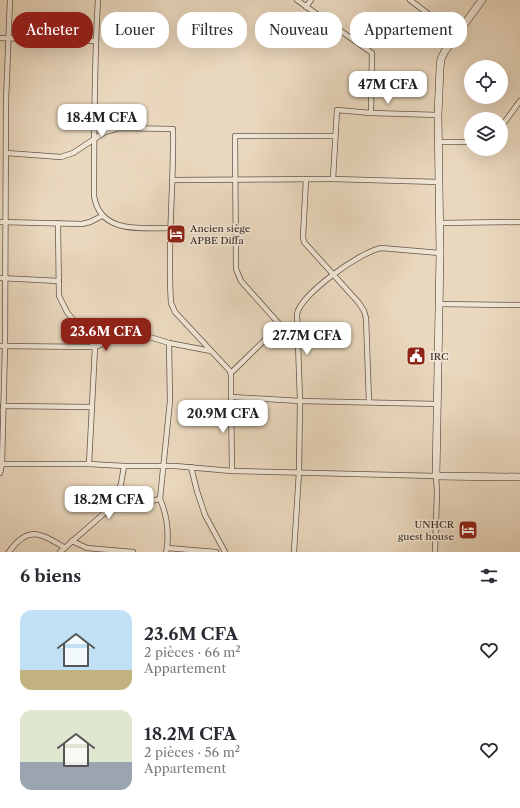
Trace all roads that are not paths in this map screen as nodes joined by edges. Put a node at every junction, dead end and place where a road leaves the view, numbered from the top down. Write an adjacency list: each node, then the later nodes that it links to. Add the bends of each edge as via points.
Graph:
1 (10, 0): 11 (street)
2 (98, 0): 12 (street)
3 (297, 0): 7 (street)
4 (311, 0): 7 (street)
5 (410, 0): 8 (street)
6 (482, 0): 9 (street)
7 (306, 7): 17 (street, via 372,53)
8 (426, 12)
9 (467, 20)
10 (0, 38): 11 (street)
11 (7, 38): 12 (street); 15 (street)
12 (95, 41): 21 (street)
13 (447, 48): 18 (street, via 441,59)
14 (0, 101): 15 (street)
15 (6, 101): 24 (street)
16 (520, 101): 19 (street)
17 (371, 113): 18 (street); 20 (street, via 337,110)
18 (438, 115): 22 (street)
19 (508, 117)
20 (335, 136): 26 (street); 28 (street, via 235,136)
21 (94, 138): 24 (street, via 72,153 61,157); 27 (street, via 119,128 173,129); 30 (street, via 94,196 95,204)
22 (440, 142): 23 (street); 29 (street)
23 (464, 142)
24 (6, 153): 31 (street)
25 (306, 179): 26 (street); 28 (street); 37 (street, via 302,237 307,247)
26 (333, 179): 29 (street)
27 (173, 180): 28 (street); 35 (street)
28 (234, 180): 42 (street, via 237,274)
29 (440, 182): 34 (street)
30 (102, 216): 33 (street, via 82,224); 35 (street, via 120,226)
31 (3, 222): 33 (street); 38 (street)
32 (520, 222): 34 (street)
33 (58, 223): 39 (street)
34 (439, 223): 36 (street)
35 (170, 228): 47 (street, via 172,308)
36 (440, 253): 37 (street, via 381,248 370,251); 40 (street)
37 (332, 274): 44 (street, via 300,305 297,314); 51 (street, via 364,311)
38 (2, 277): 39 (street); 45 (street)
39 (59, 281): 46 (street, via 59,296 64,307)
40 (439, 304): 41 (street); 52 (street)
41 (520, 305)
42 (280, 325): 44 (street); 48 (street)
43 (169, 343): 46 (street, via 140,334 130,334); 47 (street); 58 (street, via 170,401)
44 (298, 345): 50 (street)
45 (2, 346): 46 (street); 53 (street)
46 (95, 347): 54 (street)
47 (211, 351): 48 (street)
48 (231, 373): 49 (street)
49 (231, 397): 50 (street); 60 (street)
50 (300, 401): 51 (street); 61 (street)
51 (369, 402): 52 (street)
52 (438, 404): 63 (street)
53 (3, 406): 54 (street); 55 (street)
54 (92, 407): 56 (street)
55 (1, 464): 56 (street); 62 (street)
56 (89, 464): 57 (street)
57 (124, 466): 58 (street); 66 (street, via 120,484)
58 (163, 466): 59 (street); 65 (street)
59 (191, 467): 60 (street); 74 (street, via 205,516)
60 (232, 471): 61 (street)
61 (299, 472): 63 (street); 75 (street)
62 (0, 474)
63 (436, 476): 64 (street); 76 (street)
64 (520, 477)
65 (160, 499): 66 (street); 69 (street, via 166,513 169,533)
66 (108, 510): 67 (street)
67 (72, 541): 68 (street); 72 (street, via 87,548)
68 (65, 548): 70 (street, via 46,536 35,533 19,541); 71 (street)
69 (167, 550): 73 (street)
70 (9, 552)
71 (60, 552)
72 (133, 552)
73 (216, 552)
74 (225, 552)
75 (294, 552)
76 (435, 552)

